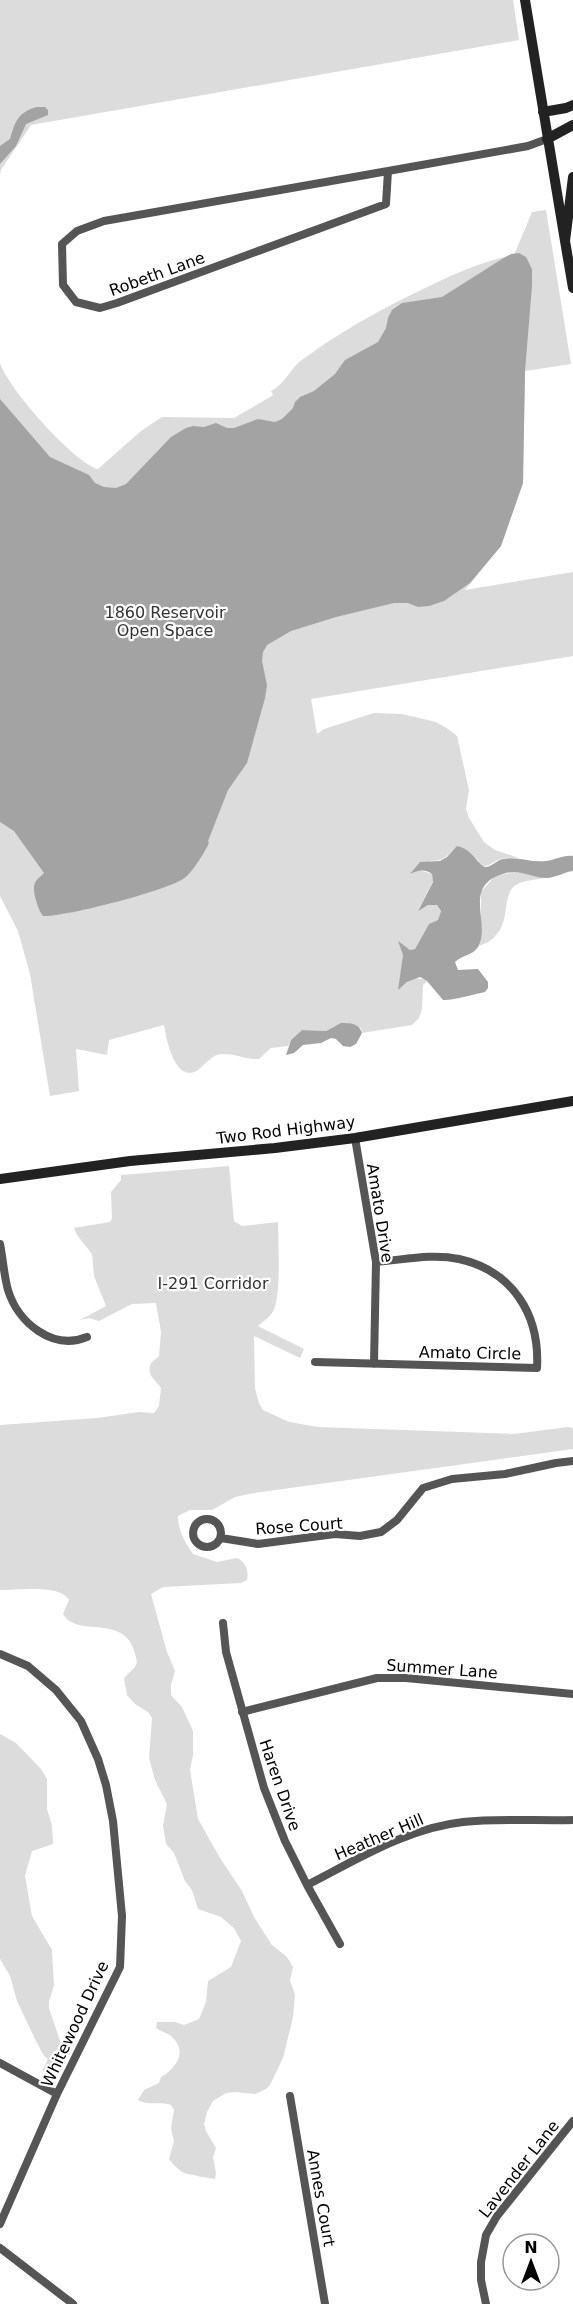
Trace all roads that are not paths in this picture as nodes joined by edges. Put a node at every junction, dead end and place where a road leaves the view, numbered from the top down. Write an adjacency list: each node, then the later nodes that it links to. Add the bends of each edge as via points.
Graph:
1 (525, 0): 3 (street)
2 (573, 105): 3 (street)
3 (543, 112): 5 (street)
4 (573, 125): 5 (street)
5 (547, 139): 6 (street, Robeth Lane, via 528,146); 8 (street)
6 (388, 171): 6 (street, Robeth Lane, via 104,221 77,231 62,244 63,285 76,302 100,308 117,303 386,204)
7 (573, 177): 8 (street)
8 (565, 241): 9 (street)
9 (573, 288)
10 (573, 1101): 11 (street, Two Rod Highway)
11 (355, 1138): 12 (street, Two Rod Highway); 14 (street, Amato Drive)
12 (0, 1179)
13 (0, 1244): 15 (street, via 9,1292 26,1319 53,1338 70,1342)
14 (376, 1263): 17 (street, Amato Drive); 17 (street, Amato Circle, via 431,1257 482,1266 506,1280 520,1299 534,1327 538,1350 537,1368)
15 (87, 1337)
16 (315, 1362): 17 (street, Amato Circle)
17 (374, 1364)
18 (573, 1461): 19 (street, Rose Court, via 452,1479 423,1488 397,1520 381,1532 258,1544)
19 (221, 1538)
20 (223, 1623): 23 (street, Haren Drive, via 226,1652)
21 (0, 1654): 28 (street, Whitewood Drive, via 28,1666 56,1690 81,1720 99,1759 113,1821 122,1916 120,1967)
22 (573, 1694): 23 (street, Summer Lane, via 377,1678)
23 (242, 1712): 25 (street, Haren Drive, via 264,1788)
24 (573, 1820): 25 (street, Heather Hill, via 462,1822 419,1832)
25 (307, 1885): 26 (street, Haren Drive)
26 (340, 1944)
27 (0, 2063): 28 (street)
28 (57, 2094): 31 (street, Whitewood Drive)
29 (290, 2096): 34 (street, Annes Court)
30 (573, 2121): 35 (street, Lavender Lane, via 486,2235 481,2280)
31 (0, 2224)
32 (0, 2248): 33 (street)
33 (73, 2304)
34 (326, 2304)
35 (486, 2304)

